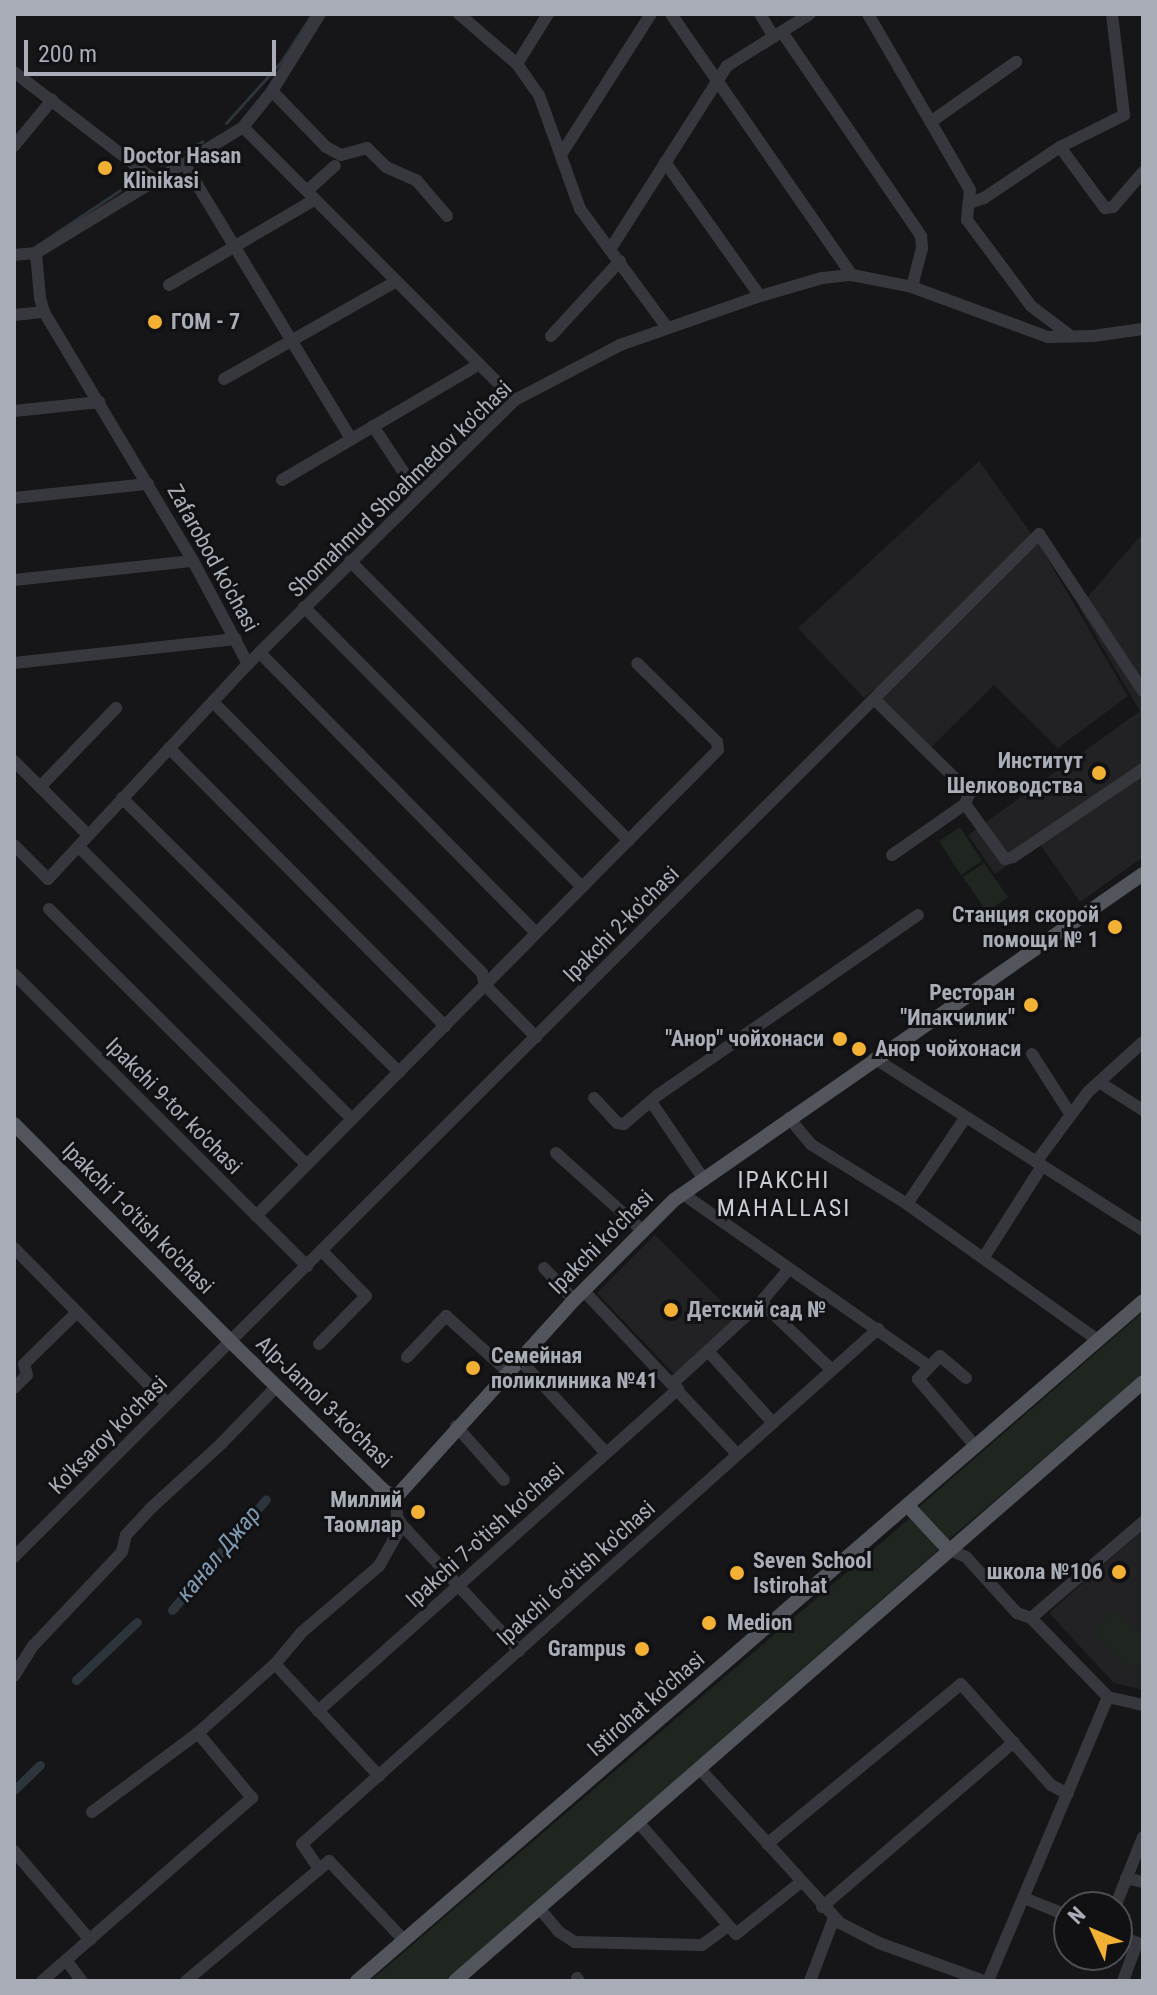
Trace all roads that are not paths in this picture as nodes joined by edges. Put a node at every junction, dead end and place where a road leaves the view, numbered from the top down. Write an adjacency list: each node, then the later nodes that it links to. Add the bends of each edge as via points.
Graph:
1 (320, 14): 15 (street)
2 (459, 14): 12 (street)
3 (548, 14): 12 (street)
4 (651, 14): 21 (street)
5 (671, 14): 14 (street)
6 (760, 14): 10 (street)
7 (810, 14): 10 (street)
8 (868, 14): 17 (street)
9 (1112, 14): 20 (street, via 1124,115)
10 (778, 34): 14 (street, via 731,62); 38 (street, via 921,236)
11 (1016, 62): 17 (street)
12 (517, 64): 21 (street, via 539,95)
13 (14, 72): 16 (street)
14 (717, 81): 22 (street); 35 (street)
15 (272, 91): 18 (street); 29 (street, via 326,147 341,155 367,148 386,167 417,181)
16 (52, 100): 19 (street); 26 (street)
17 (932, 121): 28 (street, via 970,190)
18 (243, 127): 23 (street); 27 (street)
19 (14, 146)
20 (1060, 147): 25 (street, via 1105,208 1113,207); 28 (street)
21 (562, 153): 31 (street, via 580,209)
22 (665, 162): 31 (street); 39 (street)
23 (184, 163): 26 (street); 30 (street)
24 (335, 166): 27 (street)
25 (1143, 172)
26 (156, 181): 32 (street)
27 (310, 195): 30 (street); 49 (street)
28 (969, 203): 45 (street, via 967,220 998,266 1031,306)
29 (447, 216)
30 (234, 245): 37 (street); 46 (street)
31 (611, 248): 34 (street)
32 (36, 253): 33 (street); 40 (street, Zafarobod ko'chasi)
33 (14, 255)
34 (620, 261): 42 (street); 44 (street)
35 (852, 275): 38 (street, Shomahmud Shoahmedov ko'chasi); 39 (street, Shomahmud Shoahmedov ko'chasi)
36 (391, 284): 46 (street)
37 (169, 285)
38 (912, 287): 45 (street, Shomahmud Shoahmedov ko'chasi, via 1032,333)
39 (760, 296): 42 (street, Shomahmud Shoahmedov ko'chasi)
40 (44, 312): 41 (street); 50 (street, Zafarobod ko'chasi)
41 (14, 315)
42 (666, 326): 49 (street, Shomahmud Shoahmedov ko'chasi)
43 (1143, 329): 45 (street, Shomahmud Shoahmedov ko'chasi)
44 (551, 336)
45 (1072, 337)
46 (291, 340): 48 (street); 53 (street)
47 (473, 368): 52 (street)
48 (224, 379)
49 (515, 400): 56 (street, Shomahmud Shoahmedov ko'chasi)
50 (100, 402): 51 (street); 55 (street, Zafarobod ko'chasi)
51 (14, 411)
52 (373, 426): 53 (street); 56 (street)
53 (351, 439): 54 (street)
54 (282, 480)
55 (148, 484): 57 (street); 58 (street, Zafarobod ko'chasi)
56 (418, 494): 59 (street, Shomahmud Shoahmedov ko'chasi)
57 (14, 498)
58 (193, 561): 60 (street); 62 (street, Zafarobod ko'chasi)
59 (350, 561): 61 (street, Shomahmud Shoahmedov ko'chasi); 78 (street)
60 (14, 580)
61 (304, 607): 63 (street, Shomahmud Shoahmedov ko'chasi); 83 (street)
62 (236, 639): 64 (street); 66 (street, Zafarobod ko'chasi)
63 (260, 653): 66 (street, Shomahmud Shoahmedov ko'chasi); 86 (street)
64 (14, 663)
65 (637, 663): 78 (street, via 718,746)
66 (248, 664): 69 (street, Zafarobod ko'chasi)
67 (1143, 691): 68 (street, Ipakchi 2-ko'chasi, via 1039,534)
68 (874, 699): 76 (street, via 964,787 969,794); 90 (street, Ipakchi 2-ko'chasi)
69 (213, 702): 71 (street, Zafarobod ko'chasi); 88 (street, via 482,973)
70 (116, 708): 74 (street)
71 (169, 748): 75 (street, Zafarobod ko'chasi); 89 (street)
72 (14, 761): 74 (street)
73 (1143, 769): 76 (street, via 1009,859 1002,857)
74 (40, 787): 77 (street)
75 (122, 798): 77 (street, Zafarobod ko'chasi); 94 (street)
76 (965, 804): 81 (street)
77 (87, 834): 80 (street, Zafarobod ko'chasi)
78 (629, 841): 83 (street)
79 (14, 845): 80 (street, Zafarobod ko'chasi, via 48,879)
80 (80, 848): 102 (street)
81 (892, 855)
82 (1143, 874): 93 (main road, Ipakchi ko'chasi)
83 (582, 887): 86 (street)
84 (49, 909): 107 (street)
85 (918, 915): 97 (street)
86 (536, 933): 88 (street)
87 (14, 974): 111 (street, Ipakchi 9-tor ko'chasi)
88 (485, 985): 89 (street); 90 (street)
89 (445, 1026): 94 (street)
90 (536, 1037): 114 (street, Ipakchi 2-ko'chasi)
91 (1143, 1042): 95 (street)
92 (1032, 1054): 99 (street)
93 (874, 1058): 100 (main road, Ipakchi ko'chasi); 101 (street)
94 (399, 1072): 102 (street)
95 (1099, 1082): 98 (street); 99 (street)
96 (594, 1098): 97 (street, via 620,1124)
97 (652, 1103): 108 (street)
98 (1143, 1110)
99 (1071, 1115): 106 (street)
100 (789, 1118): 108 (main road, Ipakchi ko'chasi); 110 (street, via 812,1145)
101 (965, 1118): 106 (street); 110 (street)
102 (352, 1119): 107 (street)
103 (14, 1124): 126 (main road, Ipakchi 1-o'tish ko'chasi)
104 (14, 1135): 126 (main road, Ipakchi 1-o'tish ko'chasi)
105 (556, 1153): 113 (street)
106 (1039, 1164): 112 (street); 116 (street)
107 (307, 1165): 111 (street)
108 (703, 1178): 109 (main road, Ipakchi ko'chasi)
109 (683, 1194): 113 (main road, Ipakchi ko'chasi); 119 (street)
110 (907, 1204): 116 (street)
111 (256, 1216): 117 (street, Ipakchi 9-tor ko'chasi)
112 (1143, 1230)
113 (643, 1231): 120 (main road, Ipakchi ko'chasi)
114 (322, 1251): 117 (street, Ipakchi 2-ko'chasi); 127 (street, via 366,1296)
115 (17, 1256): 123 (street)
116 (984, 1257): 125 (street)
117 (307, 1266): 126 (street, Ipakchi 2-ko'chasi)
118 (544, 1268): 120 (street)
119 (789, 1269): 122 (street, Ipakchi 7-o'tish ko'chasi); 124 (street)
120 (579, 1295): 130 (main road, Ipakchi ko'chasi); 136 (street)
121 (1143, 1301): 125 (main road, Istirohat ko'chasi)
122 (761, 1302): 128 (street, Ipakchi 7-o'tish ko'chasi); 132 (street)
123 (76, 1313): 137 (street, via 24,1364 27,1375); 139 (street)
124 (878, 1329): 131 (street); 132 (street, Ipakchi 6-o'tish ko'chasi)
125 (1098, 1340): 142 (main road, Istirohat ko'chasi)
126 (229, 1344): 138 (main road, Alp-Jamol 3-ko'chasi); 139 (street, Ko'ksaroy ko'chasi)
127 (319, 1344)
128 (708, 1351): 136 (street, Ipakchi 7-o'tish ko'chasi); 140 (street)
129 (407, 1357): 133 (street, via 446,1316)
130 (519, 1359): 133 (main road, Ipakchi ko'chasi); 143 (street)
131 (929, 1366): 134 (street, via 940,1356); 142 (street, via 918,1379)
132 (832, 1370): 140 (street, Ipakchi 6-o'tish ko'chasi)
133 (507, 1371): 141 (main road, Ipakchi ko'chasi)
134 (966, 1378)
135 (1143, 1382): 150 (main road)
136 (676, 1386): 143 (street, Ipakchi 7-o'tish ko'chasi); 144 (street)
137 (14, 1388)
138 (274, 1389): 146 (main road, Alp-Jamol 3-ko'chasi); 156 (street, via 126,1535 122,1552 33,1646)
139 (167, 1403): 151 (street, Ko'ksaroy ko'chasi)
140 (773, 1423): 144 (street, Ipakchi 6-o'tish ko'chasi)
141 (456, 1426): 145 (street); 146 (main road, Ipakchi ko'chasi)
142 (976, 1447): 147 (main road, Istirohat ko'chasi)
143 (606, 1453): 152 (street, Ipakchi 7-o'tish ko'chasi)
144 (738, 1455): 154 (street, Ipakchi 6-o'tish ko'chasi)
145 (504, 1480)
146 (396, 1497): 149 (street)
147 (908, 1506): 150 (main road); 182 (main road, Istirohat ko'chasi)
148 (1143, 1522): 153 (street)
149 (402, 1525): 152 (street); 155 (street, via 385,1560 290,1643)
150 (948, 1549): 153 (street, via 961,1553 1017,1613); 162 (main road)
151 (14, 1557)
152 (458, 1585): 154 (street); 159 (street, Ipakchi 7-o'tish ko'chasi)
153 (1031, 1618): 157 (street)
154 (519, 1651): 163 (street, Ipakchi 6-o'tish ko'chasi)
155 (275, 1664): 159 (street); 160 (street)
156 (14, 1676)
157 (1108, 1697): 158 (street); 164 (street)
158 (1143, 1705)
159 (318, 1711): 163 (street)
160 (198, 1733): 165 (street); 181 (street, via 252,1798)
161 (1014, 1742): 164 (street, via 1051,1785); 168 (street, via 968,1687 956,1685); 176 (street)
162 (699, 1768): 166 (main road); 168 (street)
163 (379, 1776): 170 (street, Ipakchi 6-o'tish ko'chasi, via 302,1846)
164 (1068, 1794): 175 (street)
165 (92, 1812)
166 (638, 1822): 177 (main road); 180 (street)
167 (1143, 1837): 171 (street)
168 (767, 1844): 172 (street)
169 (14, 1851): 181 (street)
170 (324, 1865): 182 (street); 187 (street)
171 (1126, 1878): 173 (street); 174 (street)
172 (801, 1882): 176 (street); 180 (street, via 738,1934)
173 (1143, 1882)
174 (1121, 1891)
175 (1024, 1898): 178 (street); 191 (street)
176 (822, 1907): 179 (street)
177 (539, 1908): 180 (street, via 575,1942 702,1945); 189 (main road)
178 (1053, 1910)
179 (834, 1918): 190 (street); 191 (street, via 863,1937)
180 (728, 1926)
181 (90, 1940): 184 (street)
182 (404, 1940): 188 (main road, Istirohat ko'chasi)
183 (1140, 1944): 192 (street)
184 (66, 1960): 185 (street); 186 (street)
185 (42, 1981)
186 (82, 1981)
187 (186, 1981)
188 (357, 1981)
189 (455, 1981)
190 (810, 1981)
191 (986, 1981)
192 (1123, 1981)

